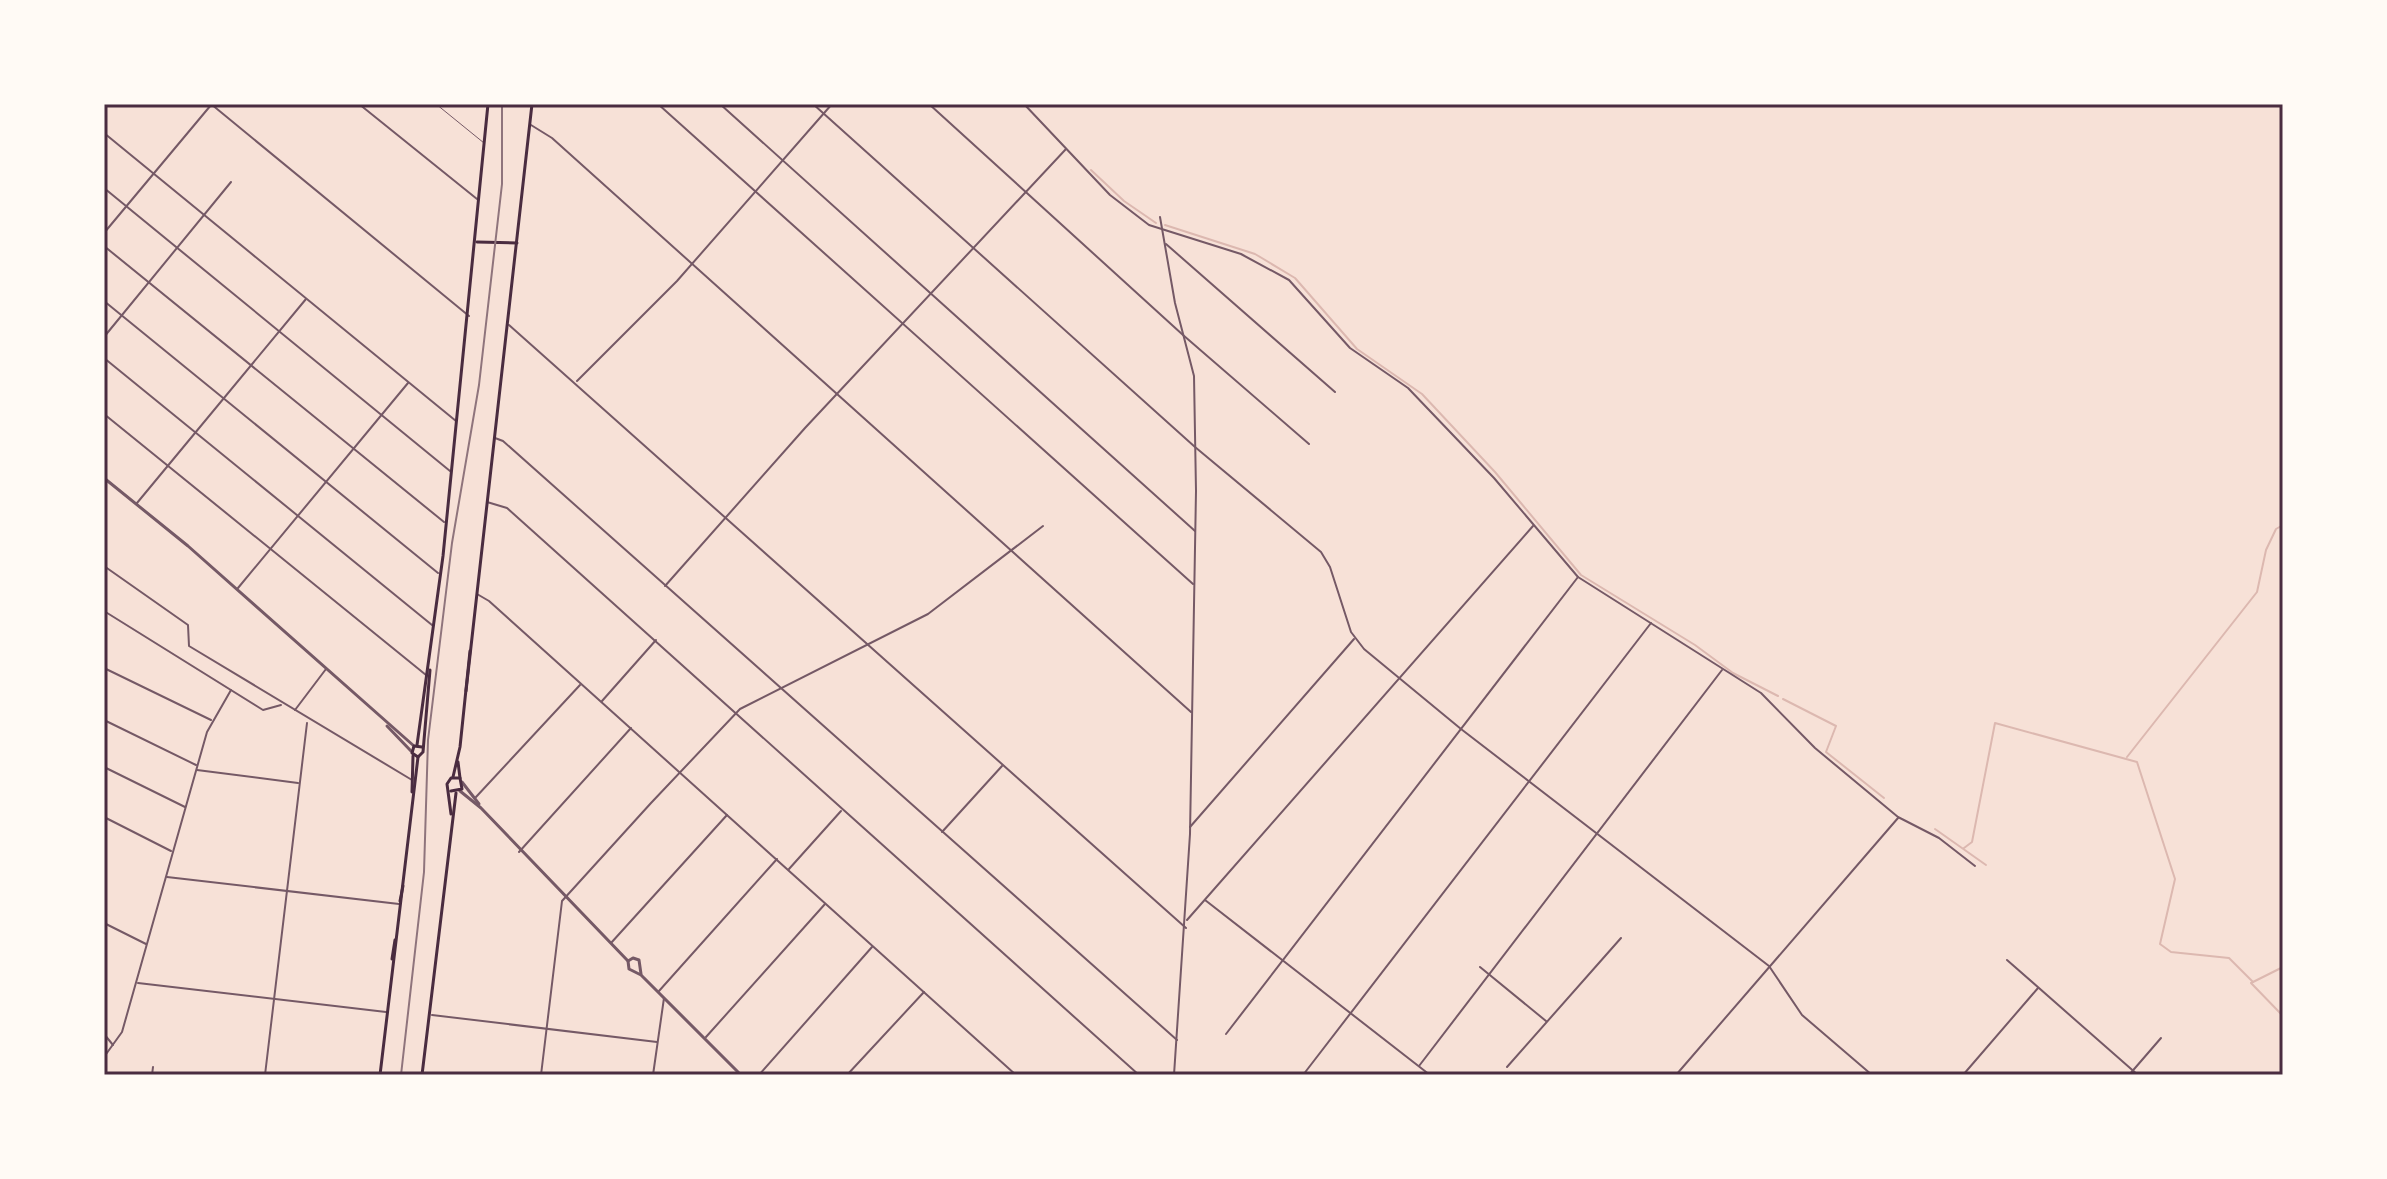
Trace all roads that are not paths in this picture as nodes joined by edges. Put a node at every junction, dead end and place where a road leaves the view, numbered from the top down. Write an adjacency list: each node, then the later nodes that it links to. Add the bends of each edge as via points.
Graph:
1 (211, 104): 18 (street); 41 (street)
2 (359, 104): 23 (street)
3 (436, 104): 15 (lane)
4 (532, 104): 13 (main road)
5 (658, 104): 21 (street)
6 (720, 104): 17 (street)
7 (813, 104): 12 (street)
8 (832, 104): 12 (street)
9 (929, 104): 22 (street)
10 (1024, 104): 16 (street)
11 (487, 105): 15 (main road)
12 (823, 114): 17 (street); 34 (street)
13 (530, 125): 30 (main road); 35 (street, via 552,138)
14 (104, 133): 18 (street)
15 (484, 143): 23 (main road)
16 (1066, 148): 22 (street); 27 (street, via 1110,195)
17 (782, 160): 21 (street); 37 (street)
18 (154, 174): 24 (street); 25 (street)
19 (231, 182): 25 (street)
20 (104, 188): 24 (street)
21 (755, 191): 35 (street); 43 (street)
22 (1027, 191): 34 (street); 45 (street)
23 (478, 199): 29 (main road)
24 (126, 206): 28 (street); 33 (street)
25 (204, 214): 33 (street); 38 (street)
26 (1160, 217): 27 (street)
27 (1161, 230): 31 (street); 72 (street, via 1241,254 1289,280 1350,348 1408,388)
28 (104, 233)
29 (475, 242): 30 (main road); 41 (main road)
30 (517, 243): 42 (main road)
31 (1165, 243): 45 (street); 51 (street)
32 (104, 246): 36 (street)
33 (178, 248): 36 (street); 44 (street)
34 (974, 249): 37 (street); 60 (street)
35 (692, 264): 50 (street); 52 (street)
36 (149, 283): 40 (street); 48 (street)
37 (931, 294): 43 (street); 73 (street)
38 (307, 298): 44 (street); 49 (street)
39 (104, 301): 40 (street)
40 (121, 315): 46 (street); 53 (street)
41 (469, 316): 56 (main road)
42 (507, 324): 50 (street); 58 (main road)
43 (903, 324): 52 (street); 79 (street)
44 (279, 332): 48 (street); 55 (street)
45 (1183, 335): 59 (street); 60 (street, via 1194,376)
46 (104, 337)
47 (104, 358): 57 (street)
48 (251, 366): 53 (street); 61 (street)
49 (409, 382): 55 (street); 56 (street)
50 (576, 382): 69 (street)
51 (1335, 392)
52 (837, 394): 69 (street); 75 (street)
53 (224, 399): 57 (street); 65 (street)
54 (104, 414): 62 (street)
55 (381, 415): 61 (street); 63 (street)
56 (458, 422): 63 (main road)
57 (196, 433): 62 (street); 68 (street)
58 (494, 438): 66 (main road); 80 (street)
59 (1309, 444)
60 (1195, 447): 73 (street); 86 (street, via 1321,552)
61 (353, 449): 65 (street); 70 (street)
62 (168, 467): 67 (street); 74 (street)
63 (452, 472): 70 (main road)
64 (104, 478): 67 (street)
65 (325, 482): 68 (street); 77 (street)
66 (487, 502): 82 (main road); 87 (street, via 501,504)
67 (136, 504): 81 (street)
68 (297, 516): 74 (street); 85 (street)
69 (726, 516): 80 (street); 88 (street)
70 (446, 522): 77 (main road)
71 (1043, 526): 75 (street)
72 (1533, 526): 78 (street); 93 (street)
73 (1195, 531): 79 (street)
74 (269, 550): 81 (street); 92 (street)
75 (1013, 552): 88 (street, via 938,607); 100 (street)
76 (104, 566): 98 (street, via 188,625 187,645)
77 (440, 573): 85 (main road)
78 (1578, 577): 84 (street); 107 (street)
79 (1193, 584): 100 (street)
80 (665, 586): 95 (street)
81 (237, 589): 90 (street)
82 (477, 594): 94 (street); 110 (main road)
83 (104, 611): 96 (street)
84 (1652, 622): 91 (street); 118 (street)
85 (433, 625): 92 (main road)
86 (1355, 638): 93 (street); 131 (street)
87 (656, 640): 97 (street); 101 (street)
88 (869, 645): 95 (street); 111 (street)
89 (104, 668): 104 (street)
90 (326, 669): 99 (street); 102 (street)
91 (1722, 670): 130 (street, via 1776,705 1815,748); 133 (street)
92 (429, 675): 108 (main road)
93 (1397, 679): 107 (street); 142 (street)
94 (581, 684): 97 (street); 123 (street)
95 (780, 688): 101 (street); 132 (street)
96 (231, 690): 98 (street, via 266,711); 104 (street)
97 (601, 702): 106 (street)
98 (284, 704): 99 (street)
99 (294, 711): 105 (street)
100 (1191, 712): 131 (street)
101 (736, 713): 114 (street); 126 (street)
102 (377, 714): 108 (street); 109 (street)
103 (104, 720): 113 (street)
104 (212, 720): 113 (street)
105 (308, 720): 116 (street); 119 (street)
106 (631, 728): 114 (street); 135 (street)
107 (1461, 729): 118 (street); 152 (street)
108 (418, 746): 109 (main road); 109 (main road)
109 (414, 755): 116 (main road); 122 (main road)
110 (458, 760): 115 (main road); 117 (main road)
111 (1003, 765): 132 (street); 147 (street)
112 (104, 767): 124 (street)
113 (196, 767): 119 (street); 124 (street)
114 (679, 772): 127 (street); 141 (street)
115 (453, 777): 117 (main road); 120 (main road, via 447,784)
116 (412, 780): 122 (main road)
117 (461, 780): 121 (main road); 123 (street)
118 (1530, 782): 133 (street); 166 (street)
119 (299, 783): 140 (street)
120 (451, 791): 121 (main road); 129 (main road)
121 (458, 792): 125 (street); 129 (main road)
122 (413, 793): 144 (main road)
123 (476, 798): 125 (street)
124 (186, 807): 134 (street)
125 (481, 808): 135 (street)
126 (842, 809): 138 (street); 192 (street)
127 (727, 815): 136 (street); 150 (street)
128 (104, 817): 134 (street)
129 (451, 817): 167 (main road)
130 (1898, 817): 137 (street, via 1939,838); 155 (street)
131 (1190, 827): 145 (street)
132 (942, 832): 174 (street)
133 (1597, 833): 155 (street); 158 (street)
134 (173, 852): 139 (street)
135 (519, 852): 141 (street)
136 (777, 859): 138 (street); 161 (street)
137 (1975, 866)
138 (788, 870): 143 (street)
139 (166, 877): 140 (street); 149 (street)
140 (286, 891): 144 (street); 164 (street)
141 (565, 898): 150 (street); 169 (street)
142 (1204, 899): 145 (street); 152 (street)
143 (826, 903): 151 (street); 172 (street)
144 (399, 904): 165 (main road)
145 (1186, 921): 147 (street)
146 (104, 923): 149 (street)
147 (1186, 928): 174 (street)
148 (1621, 938): 168 (street)
149 (146, 944): 159 (street)
150 (611, 944): 154 (street)
151 (873, 946): 162 (street); 189 (street)
152 (1283, 960): 166 (street); 171 (street)
153 (2007, 960): 160 (street)
154 (628, 961): 157 (street, via 629,969); 157 (street, via 637,958)
155 (1769, 966): 196 (street); 197 (street, via 1802,1015)
156 (1480, 967): 158 (street)
157 (638, 969): 161 (street)
158 (1489, 974): 168 (street); 178 (street)
159 (136, 983): 164 (street); 176 (street)
160 (2039, 988): 181 (street); 198 (street)
161 (658, 991): 163 (street)
162 (924, 991): 190 (street); 191 (street)
163 (664, 998): 172 (street); 175 (street)
164 (274, 1000): 165 (street); 183 (street)
165 (387, 1012): 184 (main road)
166 (1352, 1014): 178 (street); 194 (street)
167 (429, 1015): 169 (street); 185 (main road)
168 (1547, 1021): 180 (street)
169 (546, 1030): 175 (street); 186 (street)
170 (104, 1034): 176 (street)
171 (1226, 1034)
172 (705, 1038): 188 (street)
173 (2161, 1038): 181 (street)
174 (1177, 1040): 193 (street)
175 (657, 1042): 187 (street)
176 (113, 1045): 177 (street)
177 (104, 1057)
178 (1419, 1066): 195 (street)
179 (153, 1067): 182 (street)
180 (1507, 1067)
181 (2133, 1071): 199 (street); 200 (street)
182 (152, 1075)
183 (265, 1075)
184 (380, 1075)
185 (422, 1075)
186 (541, 1075)
187 (653, 1075)
188 (741, 1075)
189 (759, 1075)
190 (847, 1075)
191 (1016, 1075)
192 (1139, 1075)
193 (1174, 1075)
194 (1303, 1075)
195 (1430, 1075)
196 (1676, 1075)
197 (1872, 1075)
198 (1963, 1075)
199 (2129, 1075)
200 (2138, 1075)

